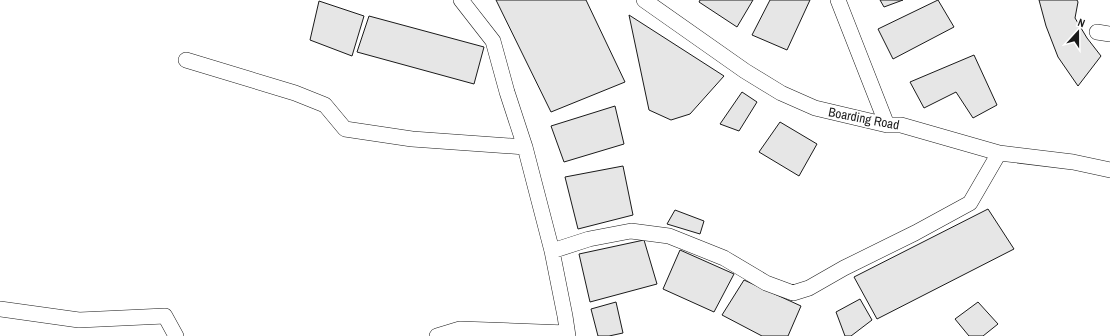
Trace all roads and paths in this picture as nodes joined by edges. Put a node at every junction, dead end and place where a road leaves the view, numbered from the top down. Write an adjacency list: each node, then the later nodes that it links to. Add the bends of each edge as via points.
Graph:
1 (461, 0): 6 (street, via 493,41)
2 (644, 0): 5 (street, Boarding Road, via 781,93 814,108)
3 (838, 0): 5 (street)
4 (186, 60): 6 (street, via 325,105 345,128 412,140)
5 (887, 125): 7 (street, Boarding Road, via 901,125)
6 (525, 147): 9 (street)
7 (999, 153): 8 (street, Boarding Road, via 1073,162); 9 (street, via 970,203 809,288 793,293 766,282 724,258 669,236 631,231 589,239)
8 (1110, 170)
9 (552, 251): 11 (street)
10 (0, 309): 12 (street, via 79,320 165,316)
11 (567, 334): 13 (street, via 460,329)
12 (176, 336)
13 (437, 336)

